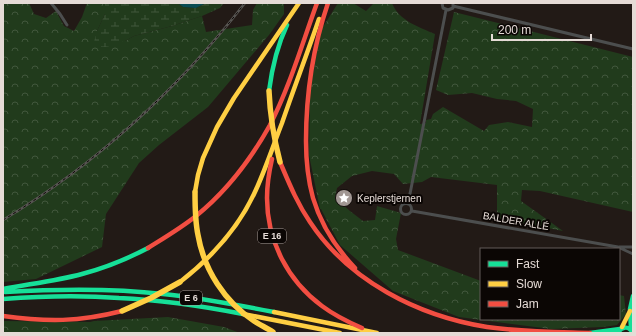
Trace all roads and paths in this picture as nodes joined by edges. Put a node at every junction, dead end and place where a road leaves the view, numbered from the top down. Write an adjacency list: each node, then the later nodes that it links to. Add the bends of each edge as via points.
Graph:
1 (51, 3): 9 (street)
2 (299, 3): 8 (main road, E 16)
3 (317, 3): 18 (main road, via 282,97 266,131 236,176 202,211 164,239 111,265)
4 (327, 3): 11 (main road, E 16); 19 (main road, E 16, via 317,42 307,109 306,147 313,197 326,229 345,258)
5 (442, 3): 7 (street)
6 (453, 4): 7 (street, via 451,9); 10 (street)
7 (446, 10): 12 (street)
8 (292, 14): 19 (main road, E 16, bridge, via 275,56 269,91 271,125 280,162 299,206 320,237 350,268); 26 (main road, E 16, bridge, via 218,125 202,161 195,192 196,232 210,272 236,306 255,322)
9 (67, 25)
10 (633, 49)
11 (278, 132): 23 (main road, E 16, bridge, via 254,195 237,224 212,255 180,282 122,311 98,317 37,321); 28 (main road, E 16, via 266,194 269,227 281,259 299,286 310,297 342,318)
12 (408, 204): 13 (street); 13 (street, via 402,206 402,212 408,215)
13 (412, 210): 15 (street, BALDER ALLÉ)
14 (633, 247): 15 (street, BALDER ALLÉ)
15 (618, 248)
16 (620, 249): 17 (street, BALDER ALLÉ)
17 (633, 254)
18 (3, 291): 28 (main road, E 6, via 79,289 163,294)
19 (388, 294): 29 (main road, E 16, via 448,319 471,324 510,329)
20 (633, 296): 22 (main road)
21 (3, 299): 27 (main road, E 6, via 84,296 156,301 233,312)
22 (630, 309): 24 (main road); 25 (main road)
23 (3, 316)
24 (620, 330): 25 (main road, E 16, via 627,327); 29 (main road, E 16)
25 (632, 331)
26 (274, 333)
27 (340, 333)
28 (377, 333)
29 (590, 333)

